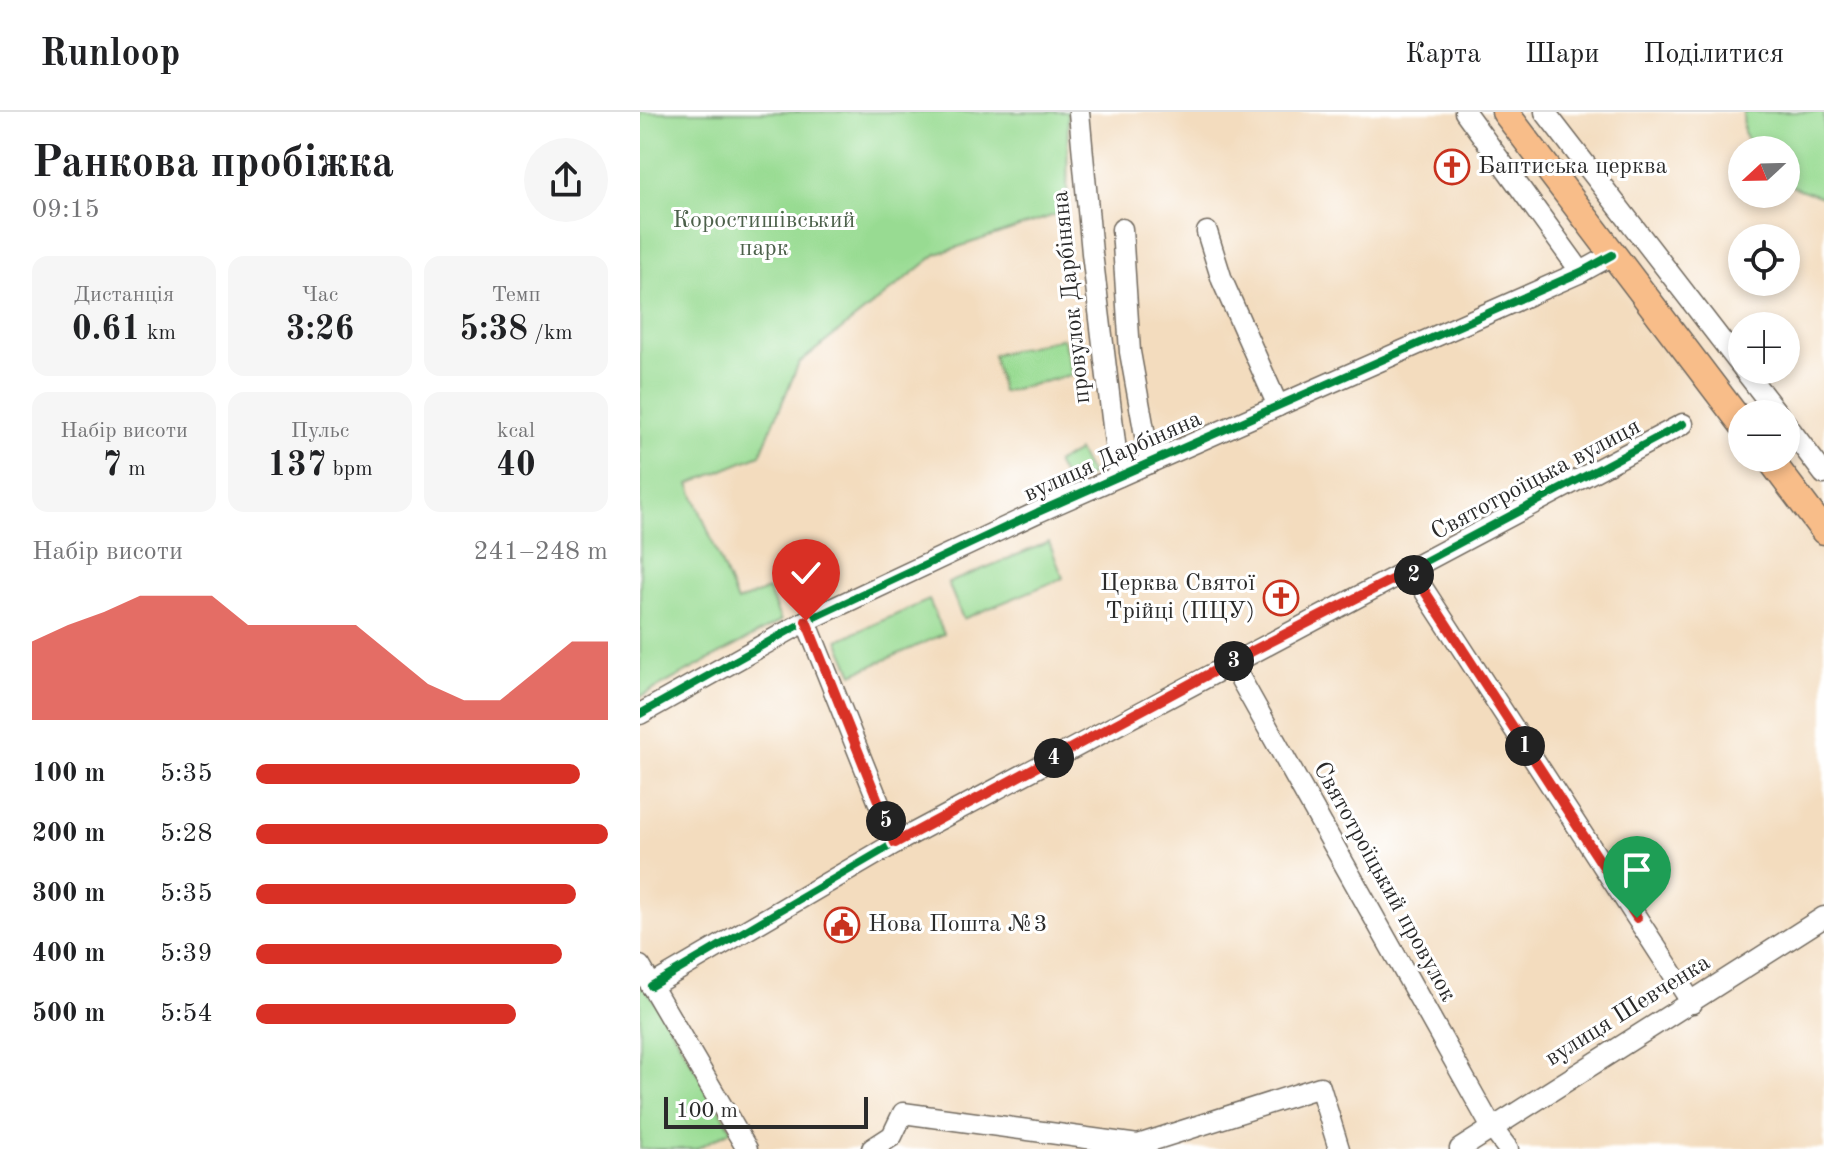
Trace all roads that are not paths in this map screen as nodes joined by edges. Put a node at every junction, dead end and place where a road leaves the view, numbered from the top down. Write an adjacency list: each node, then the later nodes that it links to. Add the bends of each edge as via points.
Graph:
1 (1079, 112): 19 (street, провулок Дарбіняна)
2 (1465, 112): 8 (street)
3 (1505, 112): 7 (main road)
4 (1545, 112): 9 (street)
5 (1122, 229): 16 (street, via 1130,352)
6 (1207, 232): 12 (street, via 1222,280)
7 (1612, 255): 8 (street, вулиця Дарбіняна); 13 (main road)
8 (1581, 272): 12 (street, вулиця Дарбіняна)
9 (1728, 350)
10 (1755, 384): 11 (street)
11 (1767, 400)
12 (1278, 406): 16 (street, вулиця Дарбіняна)
13 (1728, 406)
14 (1683, 424): 21 (street, Святотроїцька вулиця)
15 (1800, 442): 18 (street)
16 (1150, 463): 19 (street, вулиця Дарбіняна)
17 (1780, 472): 20 (main road)
18 (1824, 474)
19 (1119, 476): 22 (street, вулиця Дарбіняна)
20 (1824, 531)
21 (1411, 570): 23 (street, Святотроїцька вулиця); 29 (street)
22 (806, 621): 24 (street, вулиця Дарбіняна); 25 (street)
23 (1231, 662): 25 (street, Святотроїцька вулиця); 30 (street, Святотроїцький провулок)
24 (640, 714)
25 (895, 843): 28 (street, Святотроїцька вулиця)
26 (1824, 917): 29 (street, вулиця Шевченка)
27 (640, 966): 28 (street)
28 (651, 986): 31 (street)
29 (1692, 1003): 30 (street, вулиця Шевченка)
30 (1492, 1128): 34 (street, вулиця Шевченка); 35 (street, Святотроїцький провулок)
31 (747, 1149)
32 (872, 1149): 33 (street, via 892,1136 903,1113 1138,1145 1320,1087)
33 (1339, 1149)
34 (1460, 1149)
35 (1508, 1149)

